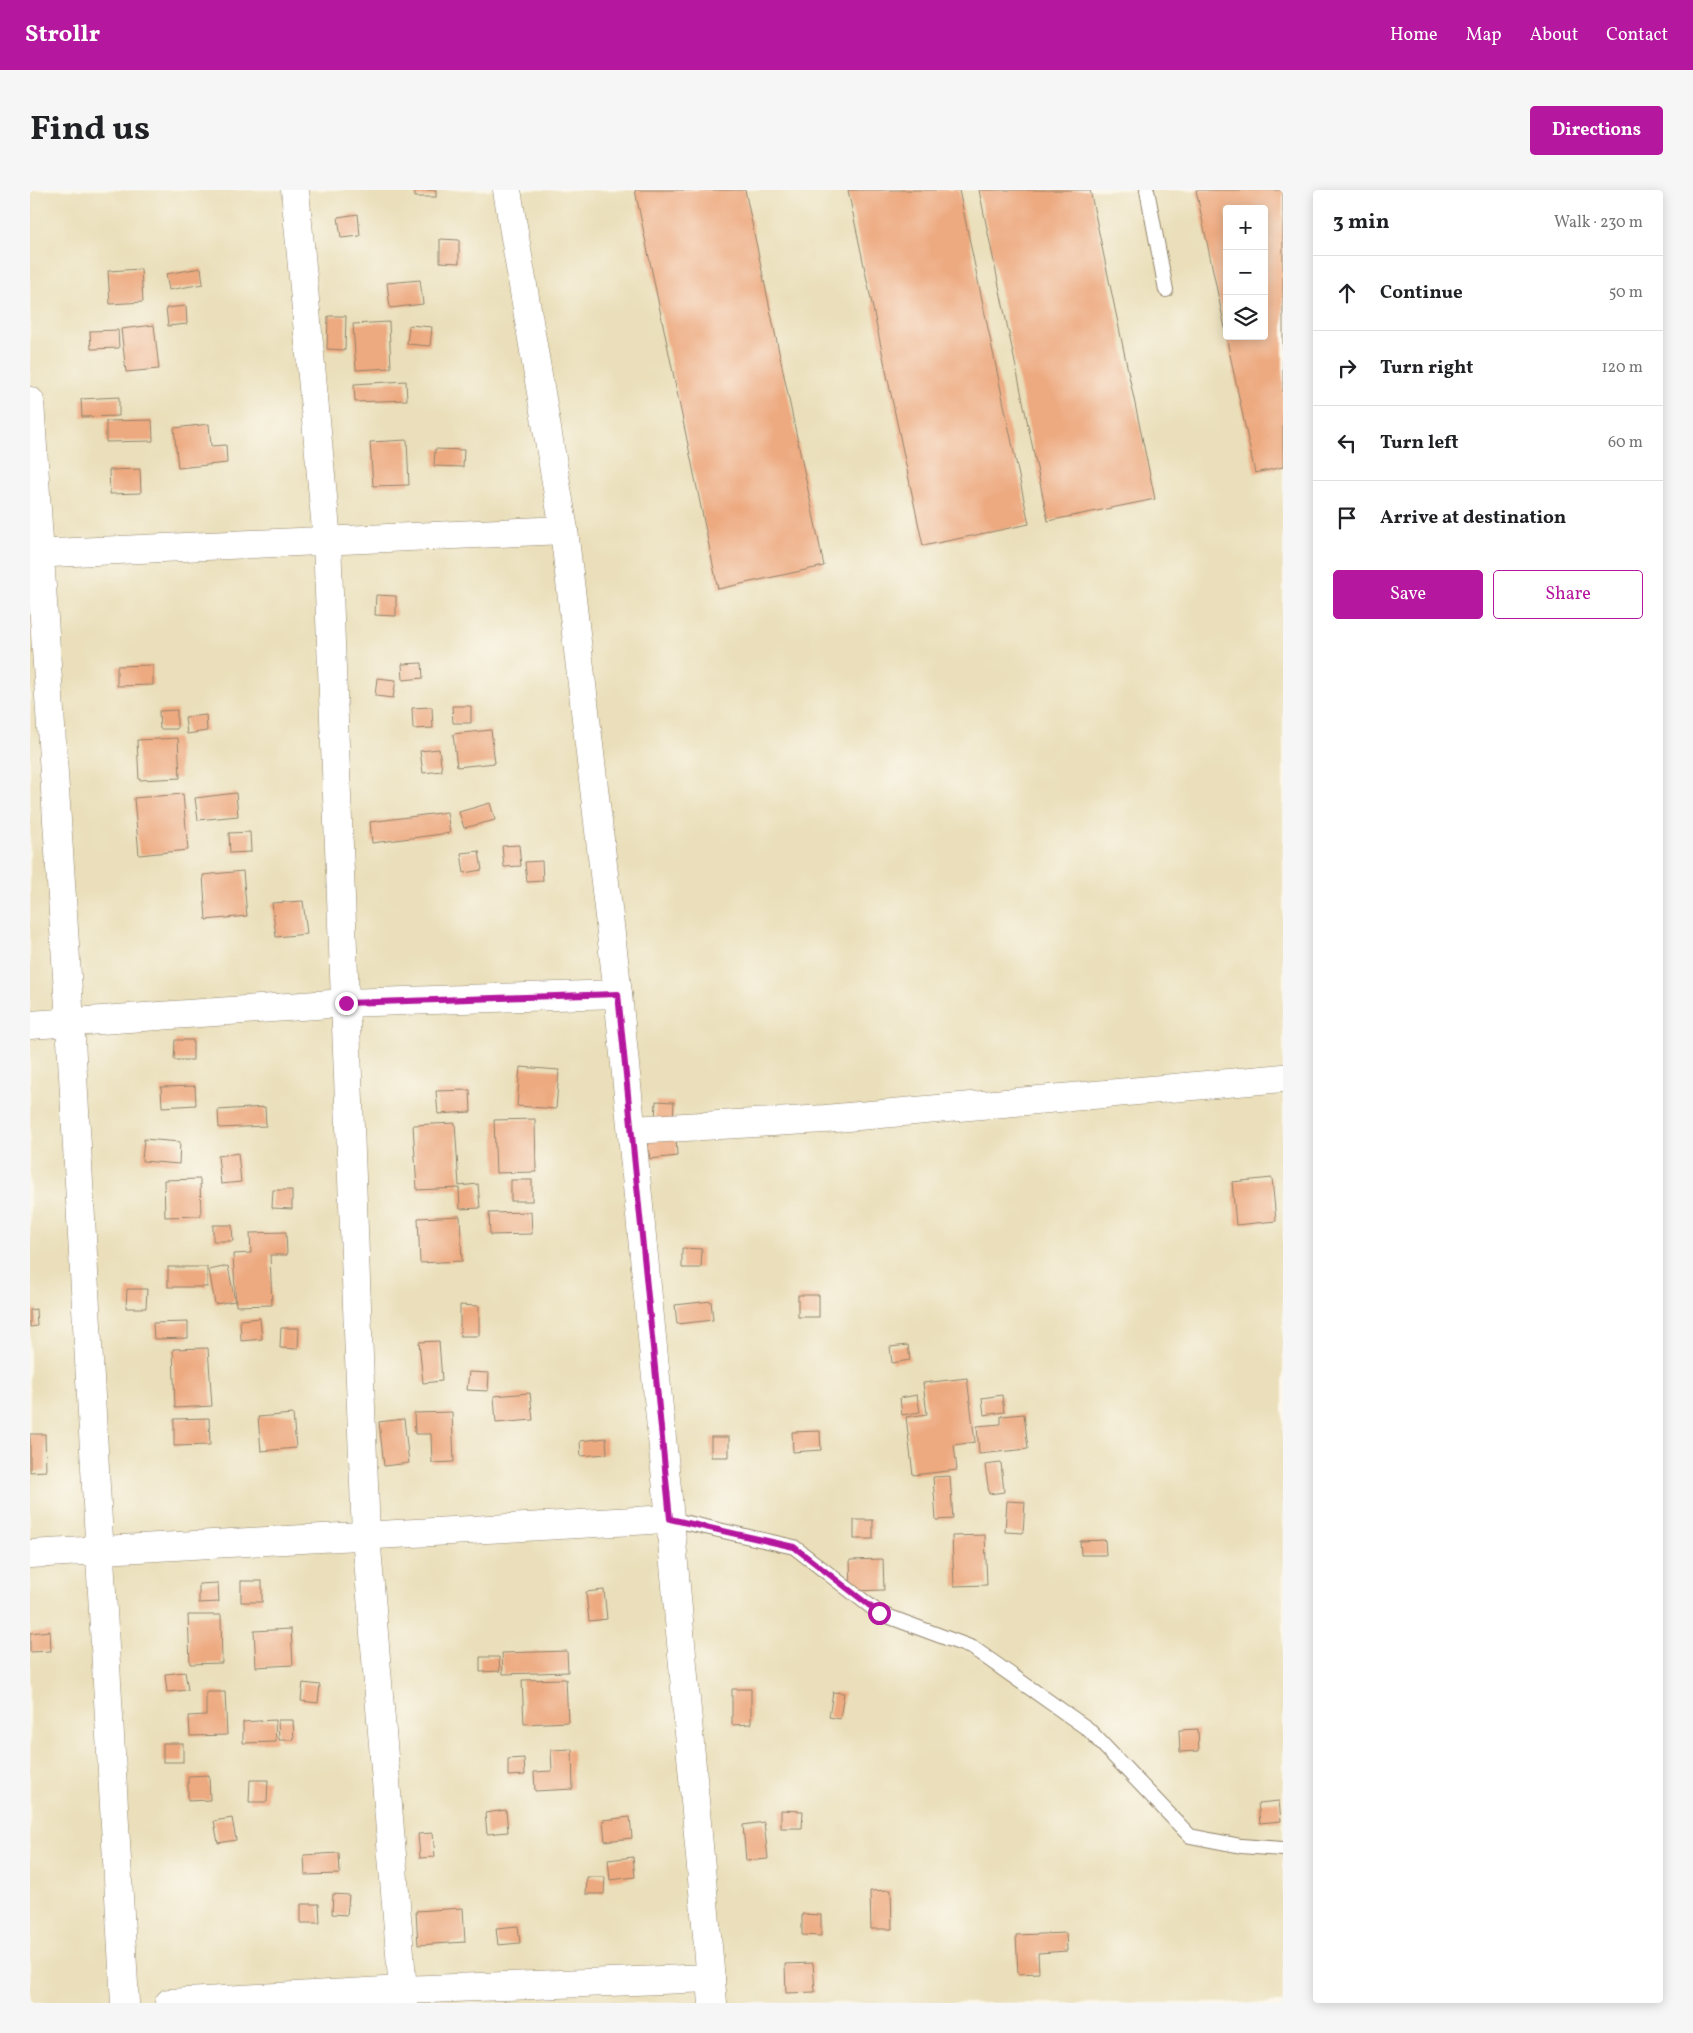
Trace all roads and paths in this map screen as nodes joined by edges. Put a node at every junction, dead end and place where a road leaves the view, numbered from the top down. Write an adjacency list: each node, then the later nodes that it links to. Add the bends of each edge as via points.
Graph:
1 (296, 190): 7 (street)
2 (507, 190): 6 (street)
3 (1147, 190): 4 (lane)
4 (1166, 290)
5 (30, 401): 8 (street)
6 (564, 530): 7 (street); 9 (street)
7 (327, 541): 8 (street); 10 (street)
8 (34, 554): 11 (street)
9 (618, 994): 10 (street); 14 (street)
10 (346, 1003): 11 (street); 16 (street)
11 (70, 1022): 12 (street); 17 (street)
12 (30, 1025)
13 (1283, 1078): 14 (street, via 825,1119)
14 (632, 1130): 15 (street)
15 (670, 1519): 16 (street); 19 (lane, via 794,1547 879,1613 973,1648 1088,1729 1190,1836 1241,1846); 20 (street)
16 (366, 1535): 17 (street); 21 (street)
17 (100, 1550): 18 (street); 22 (street)
18 (30, 1554)
19 (1283, 1849)
20 (712, 1990): 21 (street)
21 (403, 1996): 23 (street)
22 (125, 2003)
23 (169, 2003)

